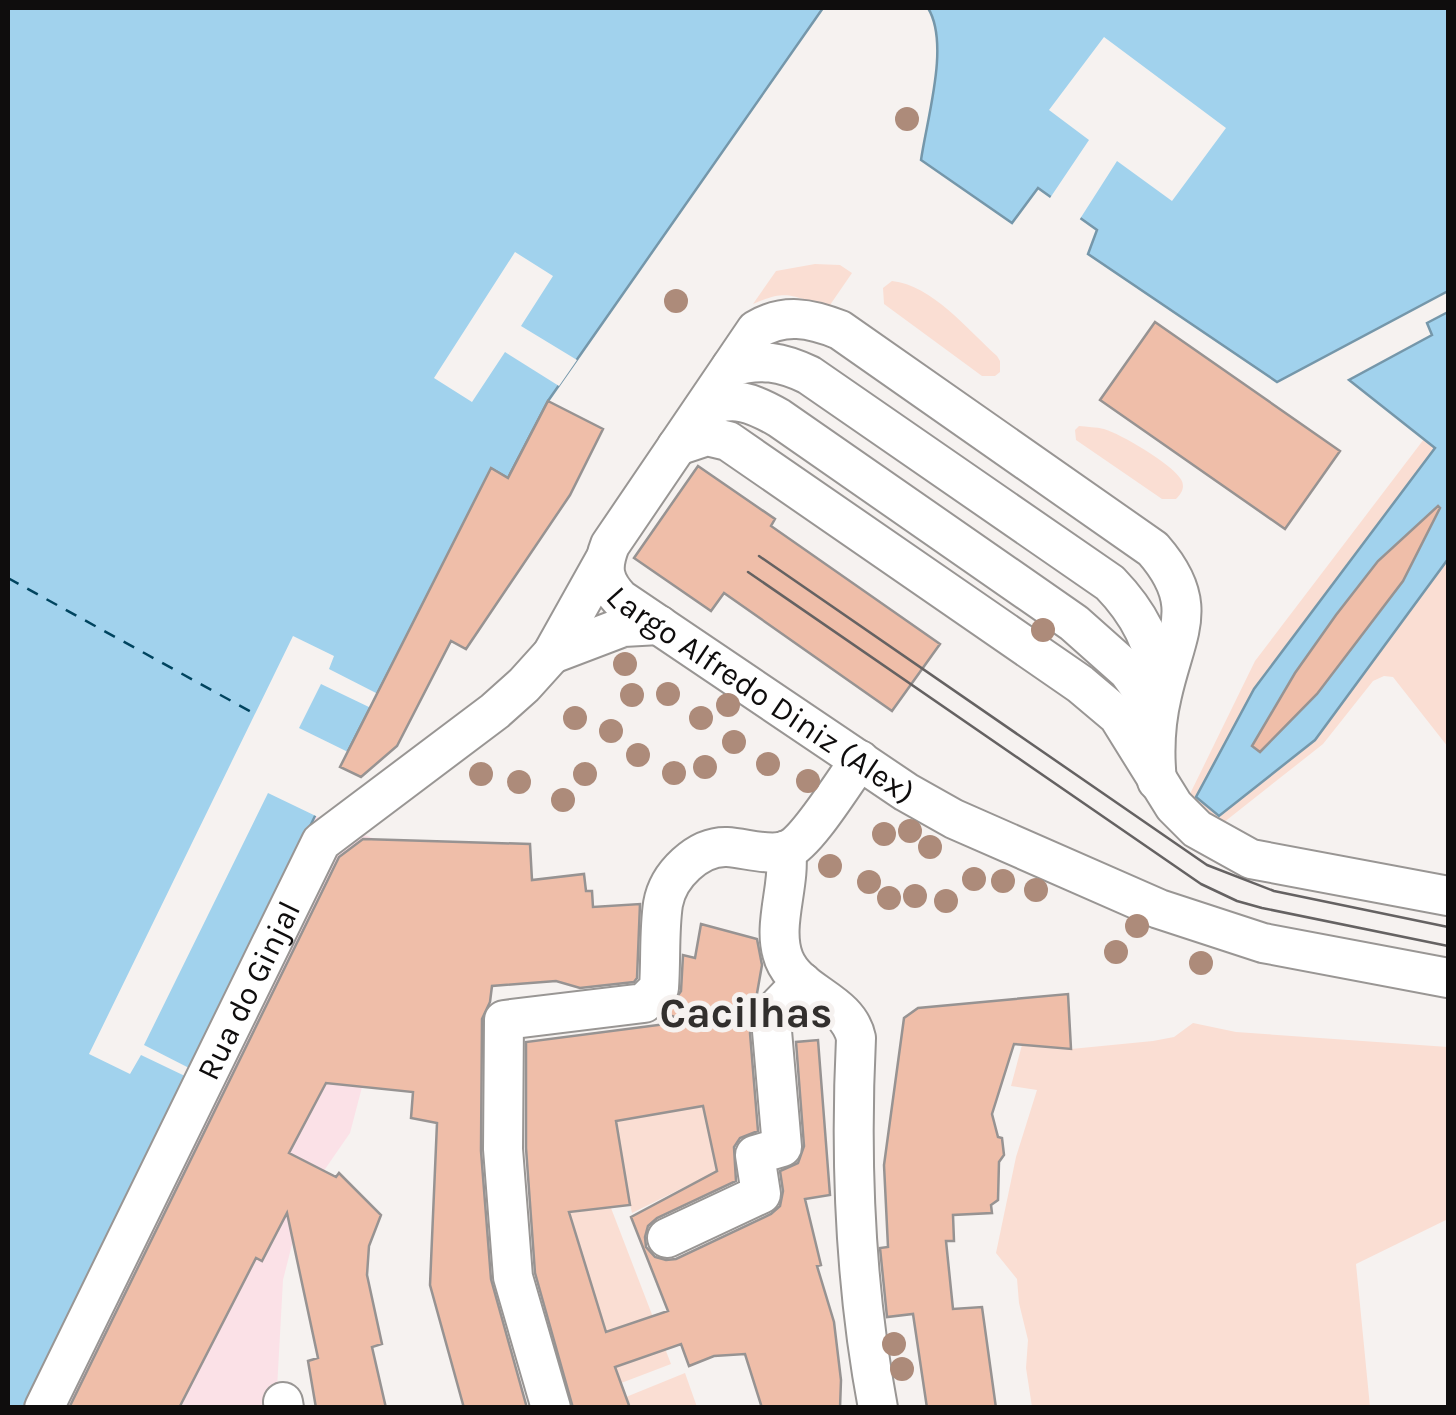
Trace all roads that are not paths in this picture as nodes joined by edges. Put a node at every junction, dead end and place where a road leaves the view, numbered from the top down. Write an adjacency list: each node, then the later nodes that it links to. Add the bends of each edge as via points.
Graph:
1 (731, 367): 2 (street, Largo Alfredo Diniz (Alex)); 7 (street, via 772,361 809,375 1110,584 1151,640); 7 (street, Largo Alfredo Diniz (Alex), via 756,330 774,320 800,318 840,330 1153,548 1180,589 1183,616)
2 (703, 409): 3 (street, Largo Alfredo Diniz (Alex)); 7 (street, via 718,401 755,404 1074,624 1128,671)
3 (677, 446): 4 (street, Largo Alfredo Diniz (Alex)); 9 (street, via 707,436 728,441 1080,684 1118,716)
4 (604, 561): 5 (street, Largo Alfredo Diniz (Alex), via 610,589); 6 (street, Rua do Ginjal)
5 (658, 626): 6 (street, Rua do Ginjal, via 623,627); 8 (street, Largo Alfredo Diniz (Alex))
6 (552, 654): 15 (street, Rua do Ginjal, via 495,710 321,842)
7 (1159, 712): 9 (street)
8 (860, 760): 10 (street); 12 (street, Largo Alfredo Diniz (Alex), via 954,819 1160,910 1263,943)
9 (1157, 782): 11 (street, via 1197,830 1251,859)
10 (786, 850): 13 (street, via 780,942 786,964); 16 (street, via 714,847 684,866 664,901 659,988 644,1003 504,1020 503,1149 513,1277)
11 (1448, 896)
12 (1448, 978)
13 (802, 982): 14 (street, via 778,1007 772,1031 782,1147 755,1155 761,1194); 17 (street, via 848,1018 856,1038 855,1204)
14 (667, 1238)
15 (44, 1408)
16 (551, 1408)
17 (878, 1408)

